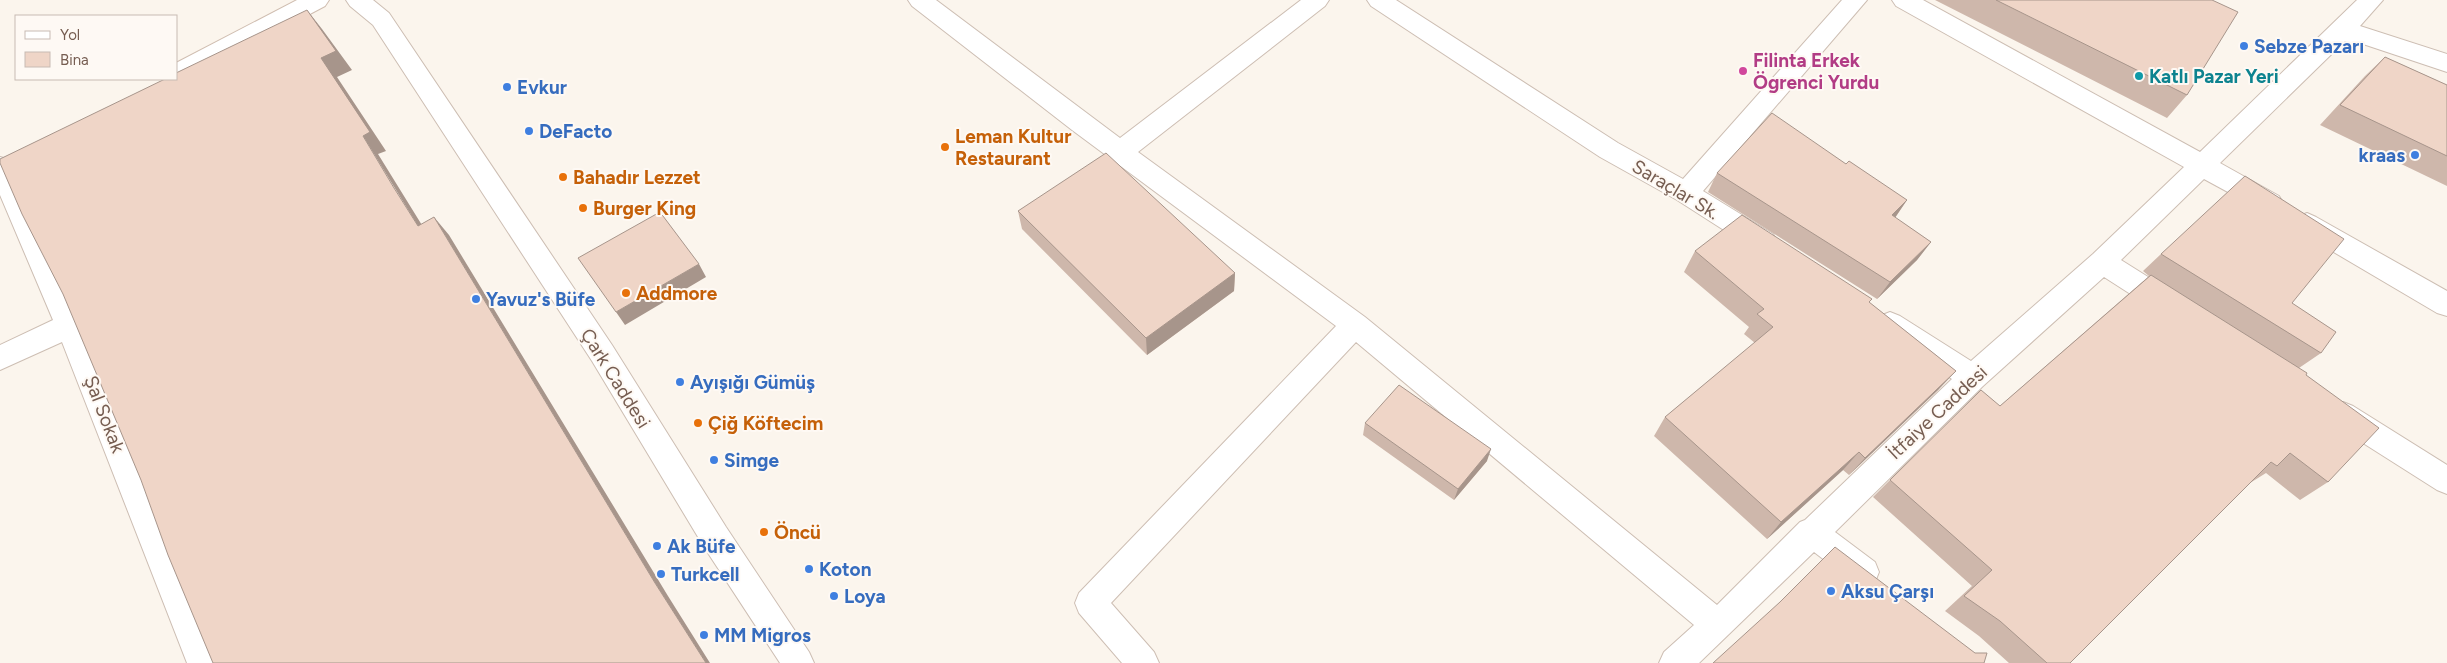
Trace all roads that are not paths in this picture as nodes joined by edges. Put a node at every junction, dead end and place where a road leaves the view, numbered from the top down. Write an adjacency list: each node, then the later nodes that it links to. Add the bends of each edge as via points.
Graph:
1 (317, 0): 11 (street)
2 (358, 0): 32 (street, Çark Caddesi, via 381,19 602,353 715,537)
3 (920, 0): 13 (street)
4 (1317, 0): 13 (street)
5 (1379, 0): 16 (street, Saraçlar Sk., via 1609,150)
6 (1855, 0): 16 (street)
7 (1904, 0): 15 (street)
8 (2372, 0): 9 (street)
9 (2343, 29): 10 (street); 12 (street); 15 (street, İtfaiye Caddesi)
10 (2447, 63)
11 (178, 74)
12 (2447, 80)
13 (1120, 152): 22 (street)
14 (6, 164): 23 (street, Şal Sokak)
15 (2204, 165): 18 (street, İtfaiye Caddesi); 19 (street)
16 (1686, 193): 17 (street, Saraçlar Sk.)
17 (1784, 256)
18 (2102, 262): 21 (street); 25 (street, İtfaiye Caddesi)
19 (2447, 305)
20 (1867, 308): 25 (street)
21 (2194, 321)
22 (1355, 325): 30 (street); 33 (street, via 1090,603)
23 (68, 326): 24 (street); 31 (street, Şal Sokak, via 91,376)
24 (0, 358)
25 (1973, 377): 28 (street, İtfaiye Caddesi)
26 (2321, 401): 27 (street)
27 (2447, 482)
28 (1811, 532): 29 (street); 30 (street, İtfaiye Caddesi)
29 (1882, 586)
30 (1718, 626): 34 (street, İtfaiye Caddesi)
31 (202, 663)
32 (798, 663)
33 (1143, 663)
34 (1675, 663)

